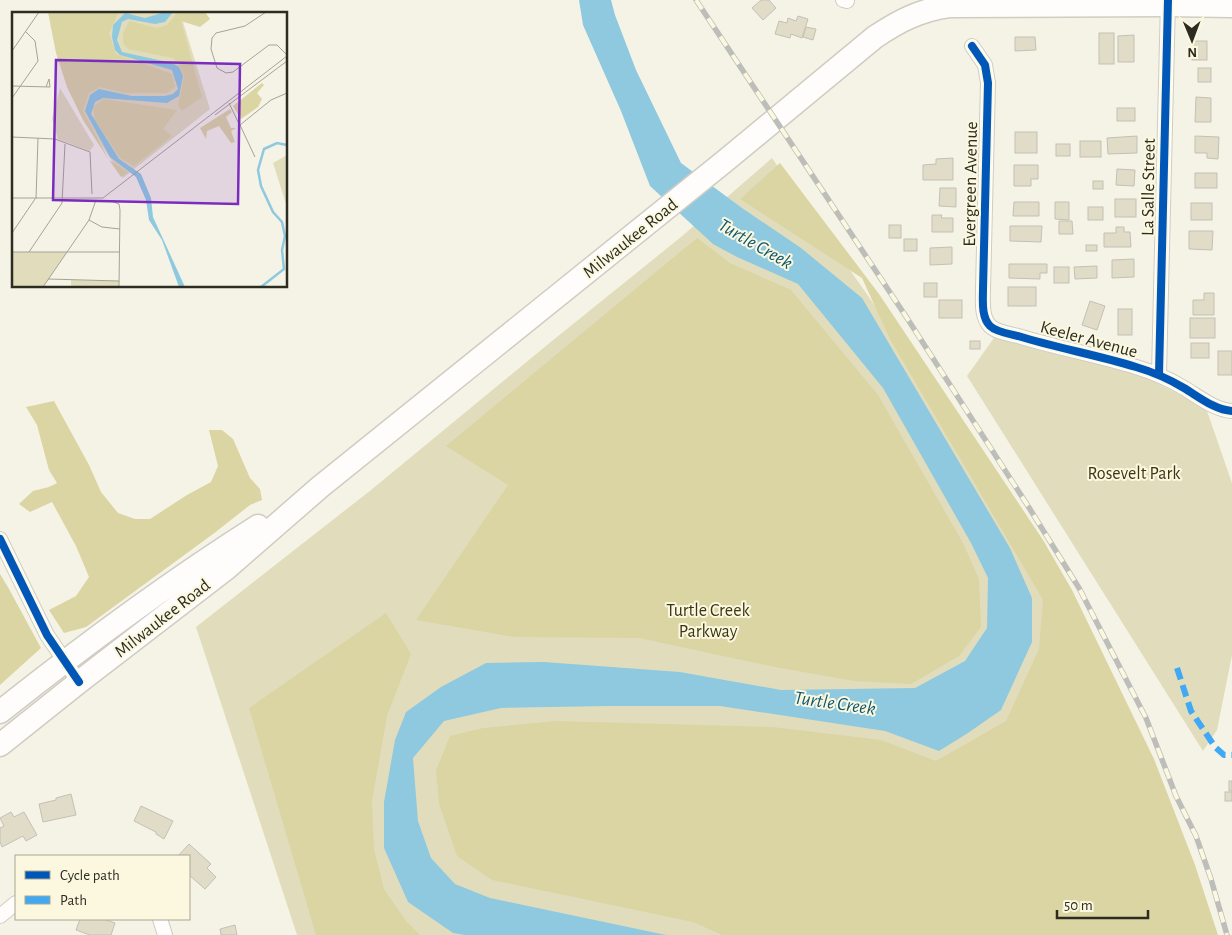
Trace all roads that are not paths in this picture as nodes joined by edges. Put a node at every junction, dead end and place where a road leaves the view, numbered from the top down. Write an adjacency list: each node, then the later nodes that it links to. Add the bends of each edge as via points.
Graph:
1 (1168, 3): 2 (main road, Milwaukee Road); 5 (street, La Salle Street); 7 (main road, Milwaukee Road, via 949,6 902,20 875,37 725,162)
2 (1232, 6)
3 (972, 46): 4 (street, Evergreen Avenue, via 985,65 988,82 983,308)
4 (990, 326): 5 (street, Keeler Avenue)
5 (1159, 374): 6 (street, Keeler Avenue, via 1211,404)
6 (1232, 411)
7 (320, 486): 9 (main road, Milwaukee Road, via 216,553); 10 (main road, Milwaukee Road, via 227,568)
8 (0, 539): 9 (street, via 47,635)
9 (64, 662): 10 (street); 11 (main road, Milwaukee Road)
10 (79, 682): 12 (main road, Milwaukee Road)
11 (0, 712)
12 (0, 745)
13 (15, 905): 14 (street)
14 (0, 916)
15 (160, 920): 16 (street)
16 (166, 935)

